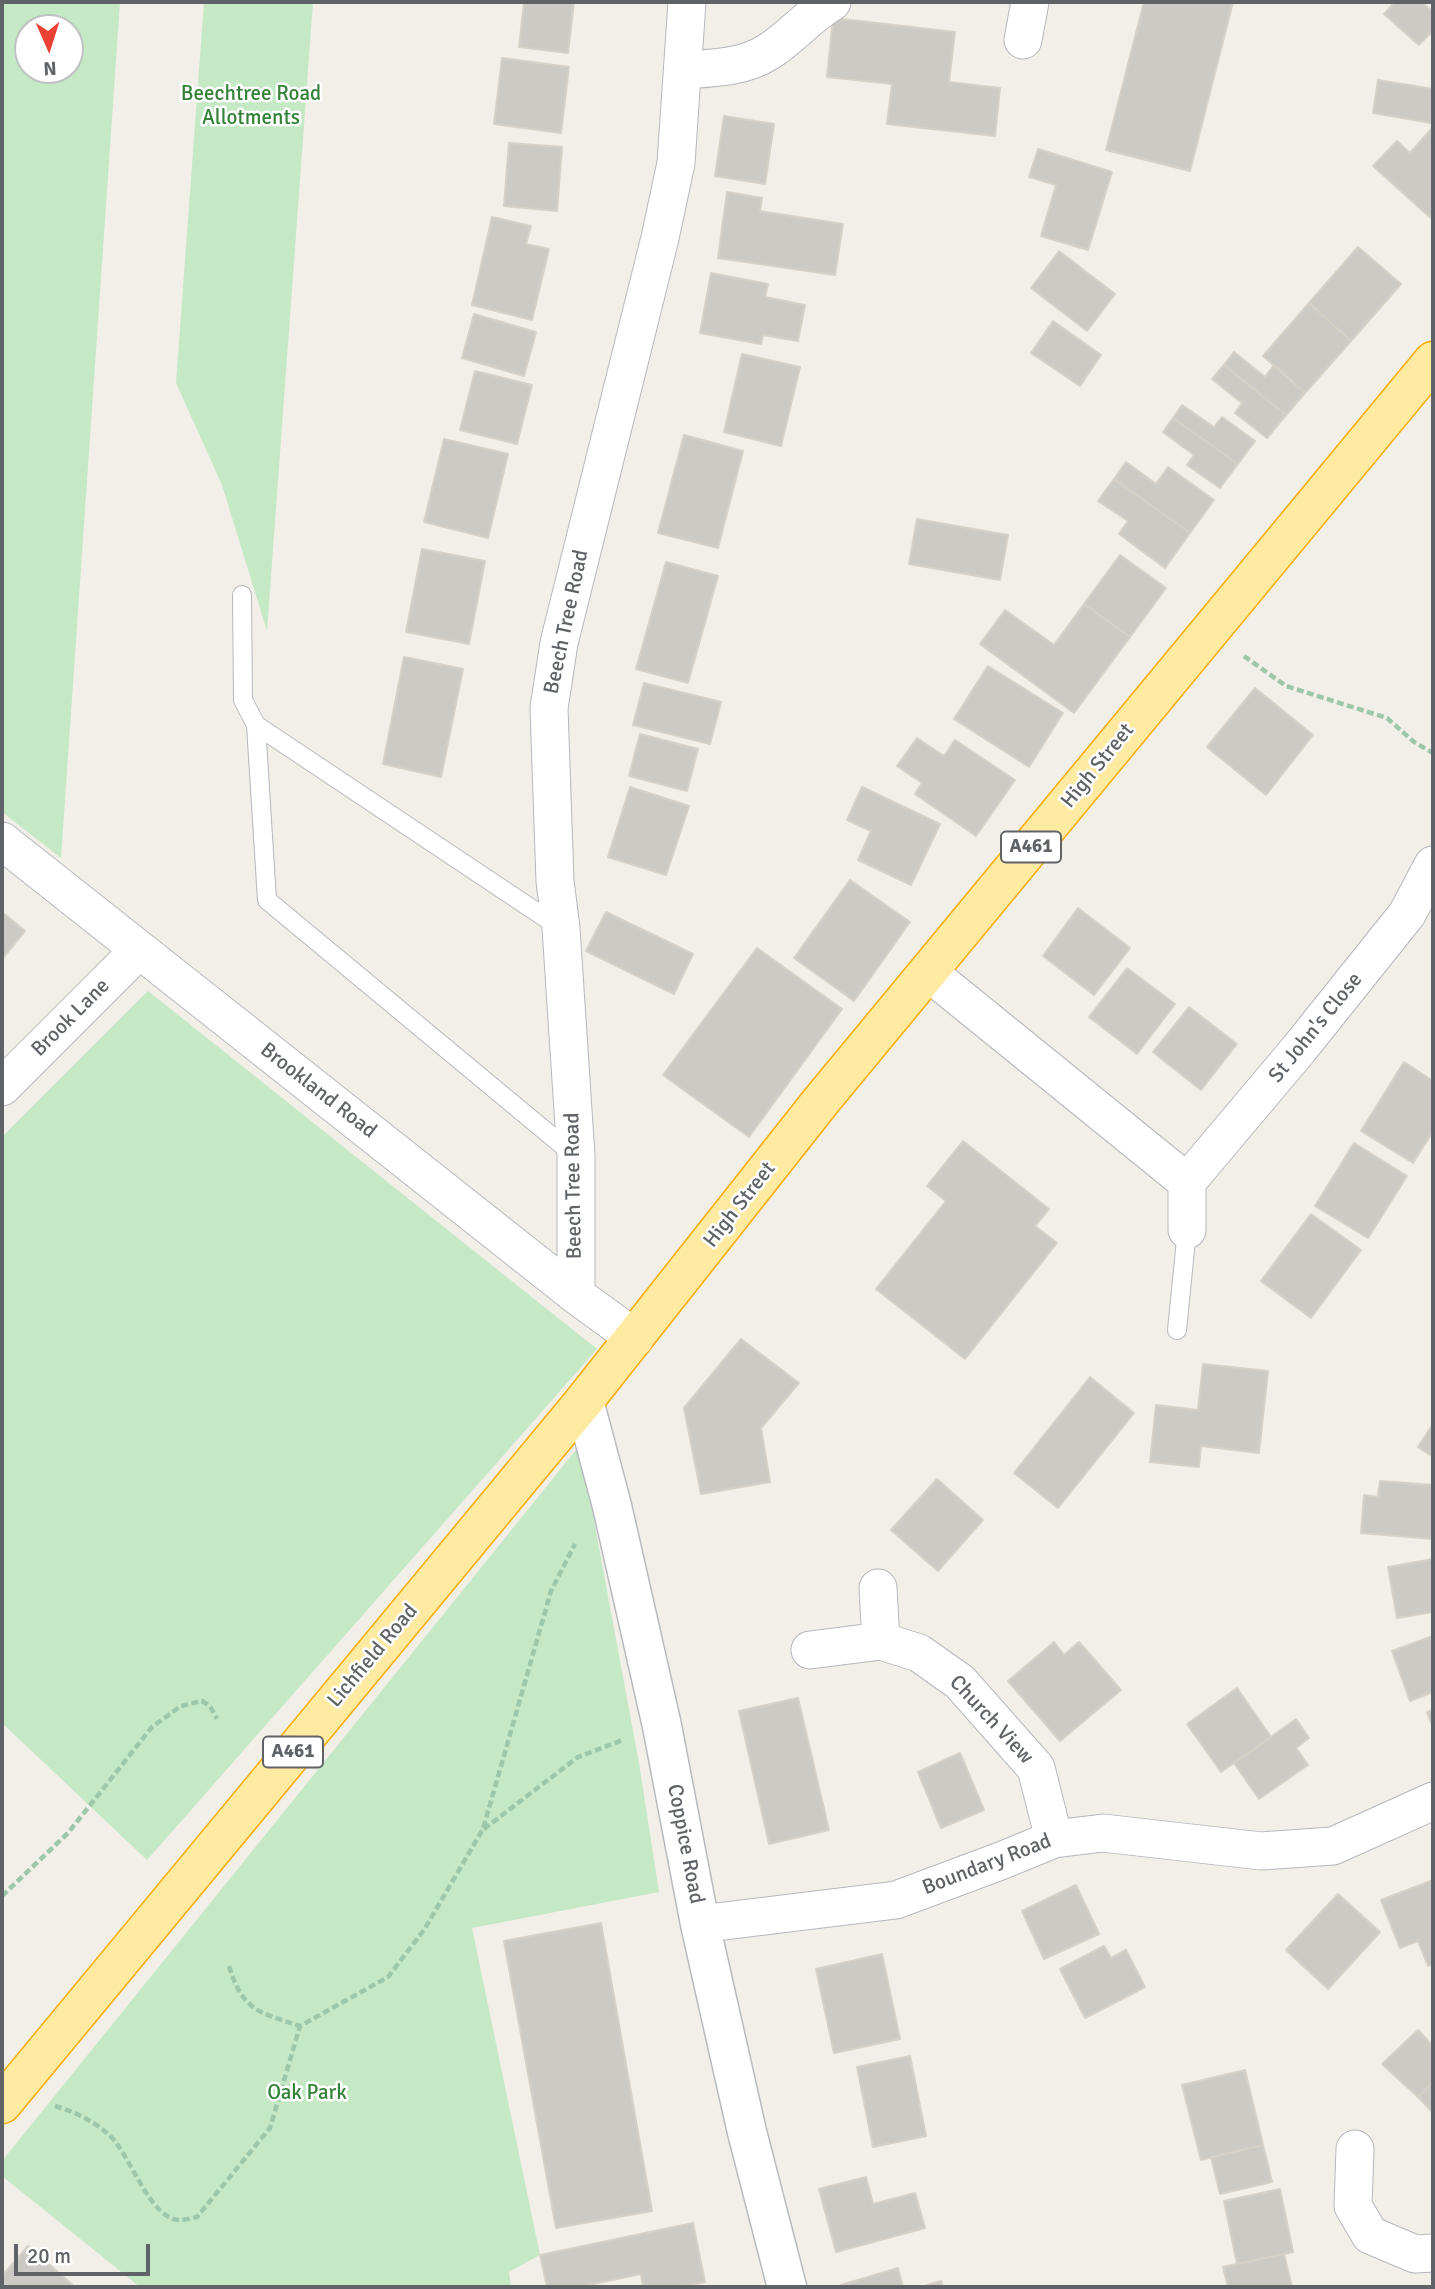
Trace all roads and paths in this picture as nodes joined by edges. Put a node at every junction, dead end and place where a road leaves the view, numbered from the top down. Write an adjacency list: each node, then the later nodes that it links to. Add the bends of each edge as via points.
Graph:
1 (687, 2): 5 (street, Beech Tree Road)
2 (832, 2): 5 (street, via 767,53 732,66)
3 (1030, 2): 4 (street)
4 (1023, 40)
5 (684, 70): 13 (street, Beech Tree Road, via 676,163 660,238 558,643 549,708)
6 (1433, 361): 8 (highway, High Street / A461)
7 (242, 594): 9 (lane, via 243,700)
8 (1208, 631): 10 (path, via 1286,686 1387,718 1413,743); 15 (highway, High Street / A461)
9 (256, 725): 13 (lane); 17 (lane, via 267,900)
10 (1433, 753)
11 (2, 841): 14 (street, Brookland Road)
12 (1433, 865): 18 (street, St John's Close, via 1407,914)
13 (561, 929): 17 (street, Beech Tree Road)
14 (139, 950): 16 (street, Brook Lane); 20 (street, Brookland Road)
15 (928, 972): 18 (street); 22 (highway, High Street / A461)
16 (2, 1087)
17 (576, 1156): 20 (street, Beech Tree Road)
18 (1187, 1182): 19 (street)
19 (1187, 1230): 21 (lane)
20 (576, 1295): 22 (street, Brookland Road)
21 (1177, 1330)
22 (635, 1338): 23 (highway, Lichfield Road / A461)
23 (584, 1401): 24 (main road, Coppice Road); 37 (highway, Lichfield Road / A461)
24 (612, 1506): 29 (main road, Coppice Road); 31 (path, via 580,1537 551,1591)
25 (878, 1588): 26 (street)
26 (881, 1641): 27 (street, Church View); 32 (street, Church View, via 919,1653 960,1682 1036,1768)
27 (810, 1650)
28 (217, 1719): 33 (path, via 202,1701 181,1706 152,1727 68,1833)
29 (662, 1726): 31 (path, via 578,1756); 34 (main road, Coppice Road)
30 (1433, 1801): 32 (street, Boundary Road, via 1333,1846 1261,1851 1102,1833)
31 (483, 1829): 36 (path, via 424,1930 388,1977)
32 (1054, 1839): 34 (street, Boundary Road, via 896,1900)
33 (2, 1896)
34 (700, 1924): 40 (main road, Coppice Road)
35 (229, 1966): 36 (path, via 236,1988 254,2010)
36 (300, 2025): 37 (path, via 270,2128 197,2217 179,2221 165,2214 110,2135 71,2110)
37 (6, 2099)
38 (1355, 2149): 39 (street, via 1353,2206 1370,2235 1415,2254)
39 (1433, 2253)
40 (787, 2287)

